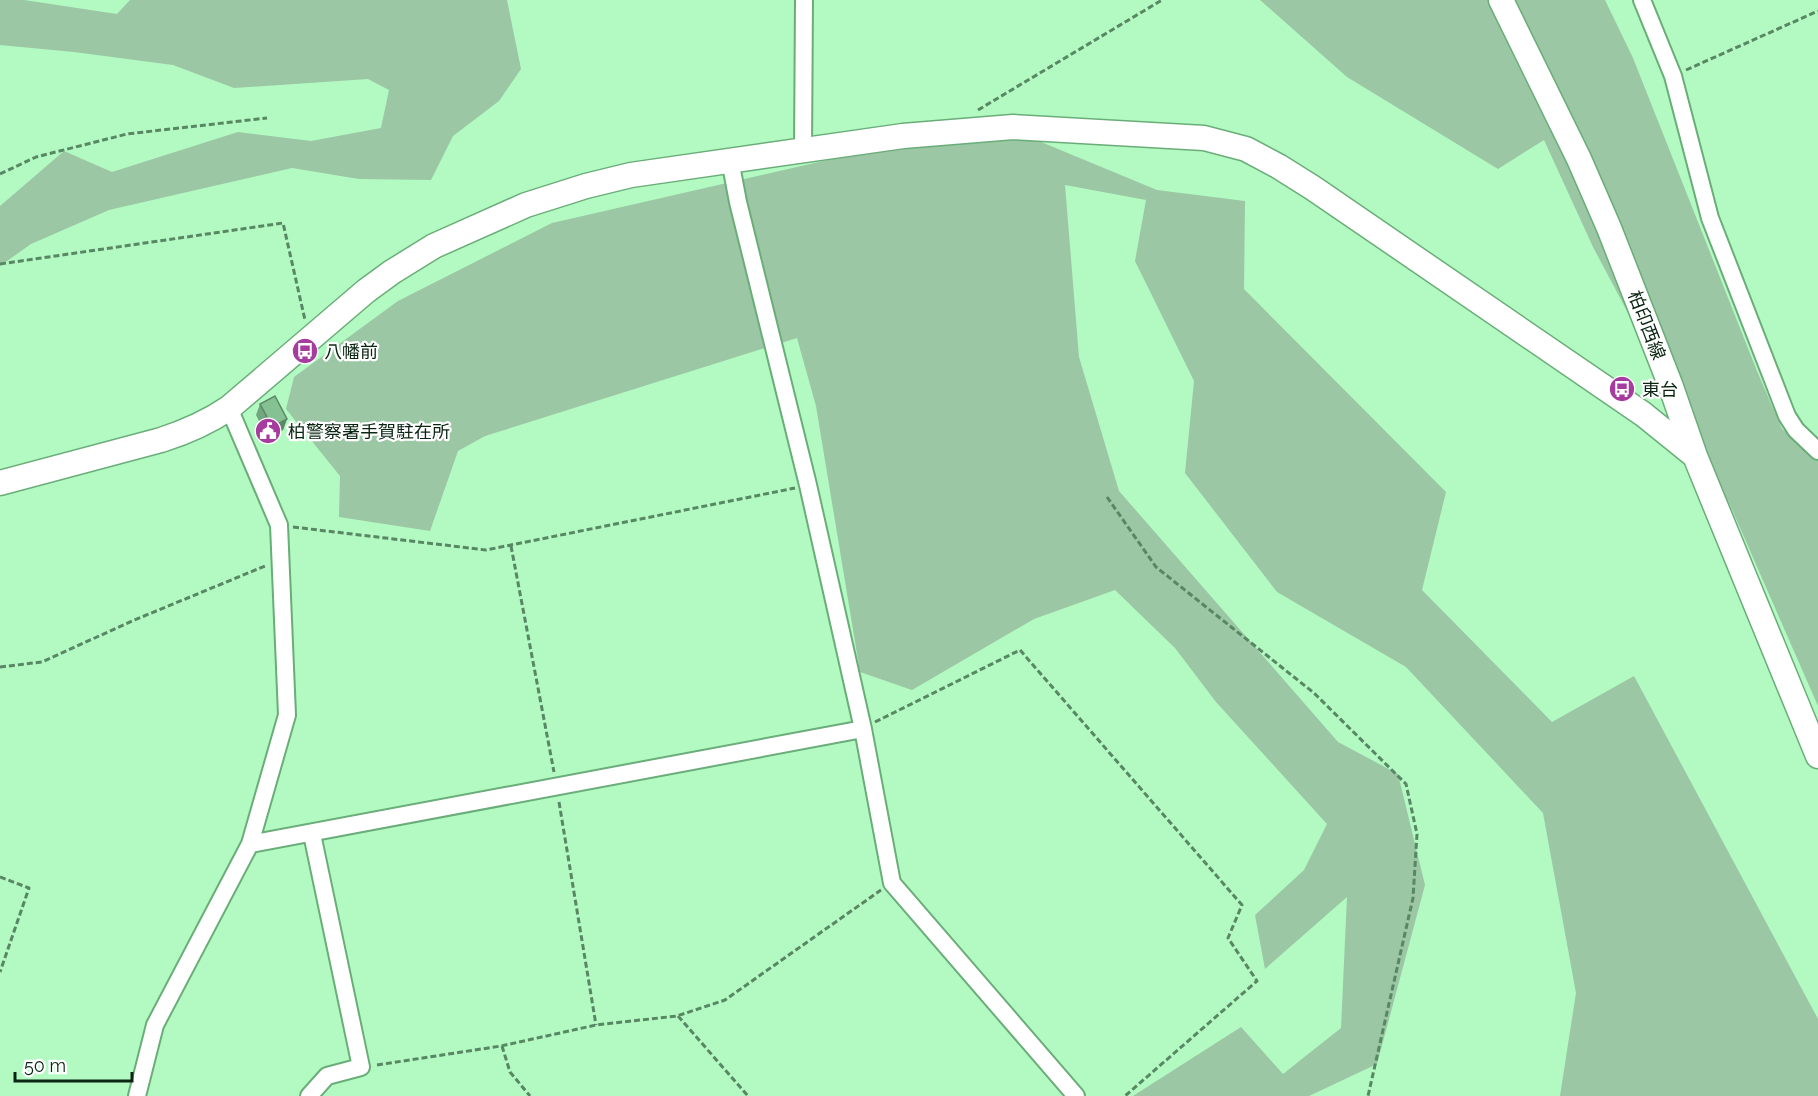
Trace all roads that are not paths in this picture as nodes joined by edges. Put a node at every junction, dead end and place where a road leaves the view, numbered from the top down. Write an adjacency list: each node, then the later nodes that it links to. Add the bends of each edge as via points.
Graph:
1 (804, 0): 4 (street)
2 (1501, 0): 8 (street, 柏印西線, via 1605,218)
3 (1642, 0): 7 (street, via 1673,76 1705,202 1787,416)
4 (803, 150): 5 (street); 8 (street, via 903,136 1013,127 1204,138 1246,149 1313,188 1643,414)
5 (730, 160): 6 (street, via 631,174 586,186 525,205 434,246 366,291); 10 (street)
6 (230, 408): 9 (street, via 187,432); 13 (street, via 279,525 287,715)
7 (1818, 451)
8 (1695, 456): 11 (street, 柏印西線)
9 (0, 483)
10 (863, 729): 12 (street); 16 (street, via 892,883)
11 (1818, 756)
12 (312, 834): 13 (street); 15 (street, via 361,1067 327,1076)
13 (250, 844): 14 (street, via 155,1025)
14 (137, 1096)
15 (309, 1096)
16 (1076, 1096)

